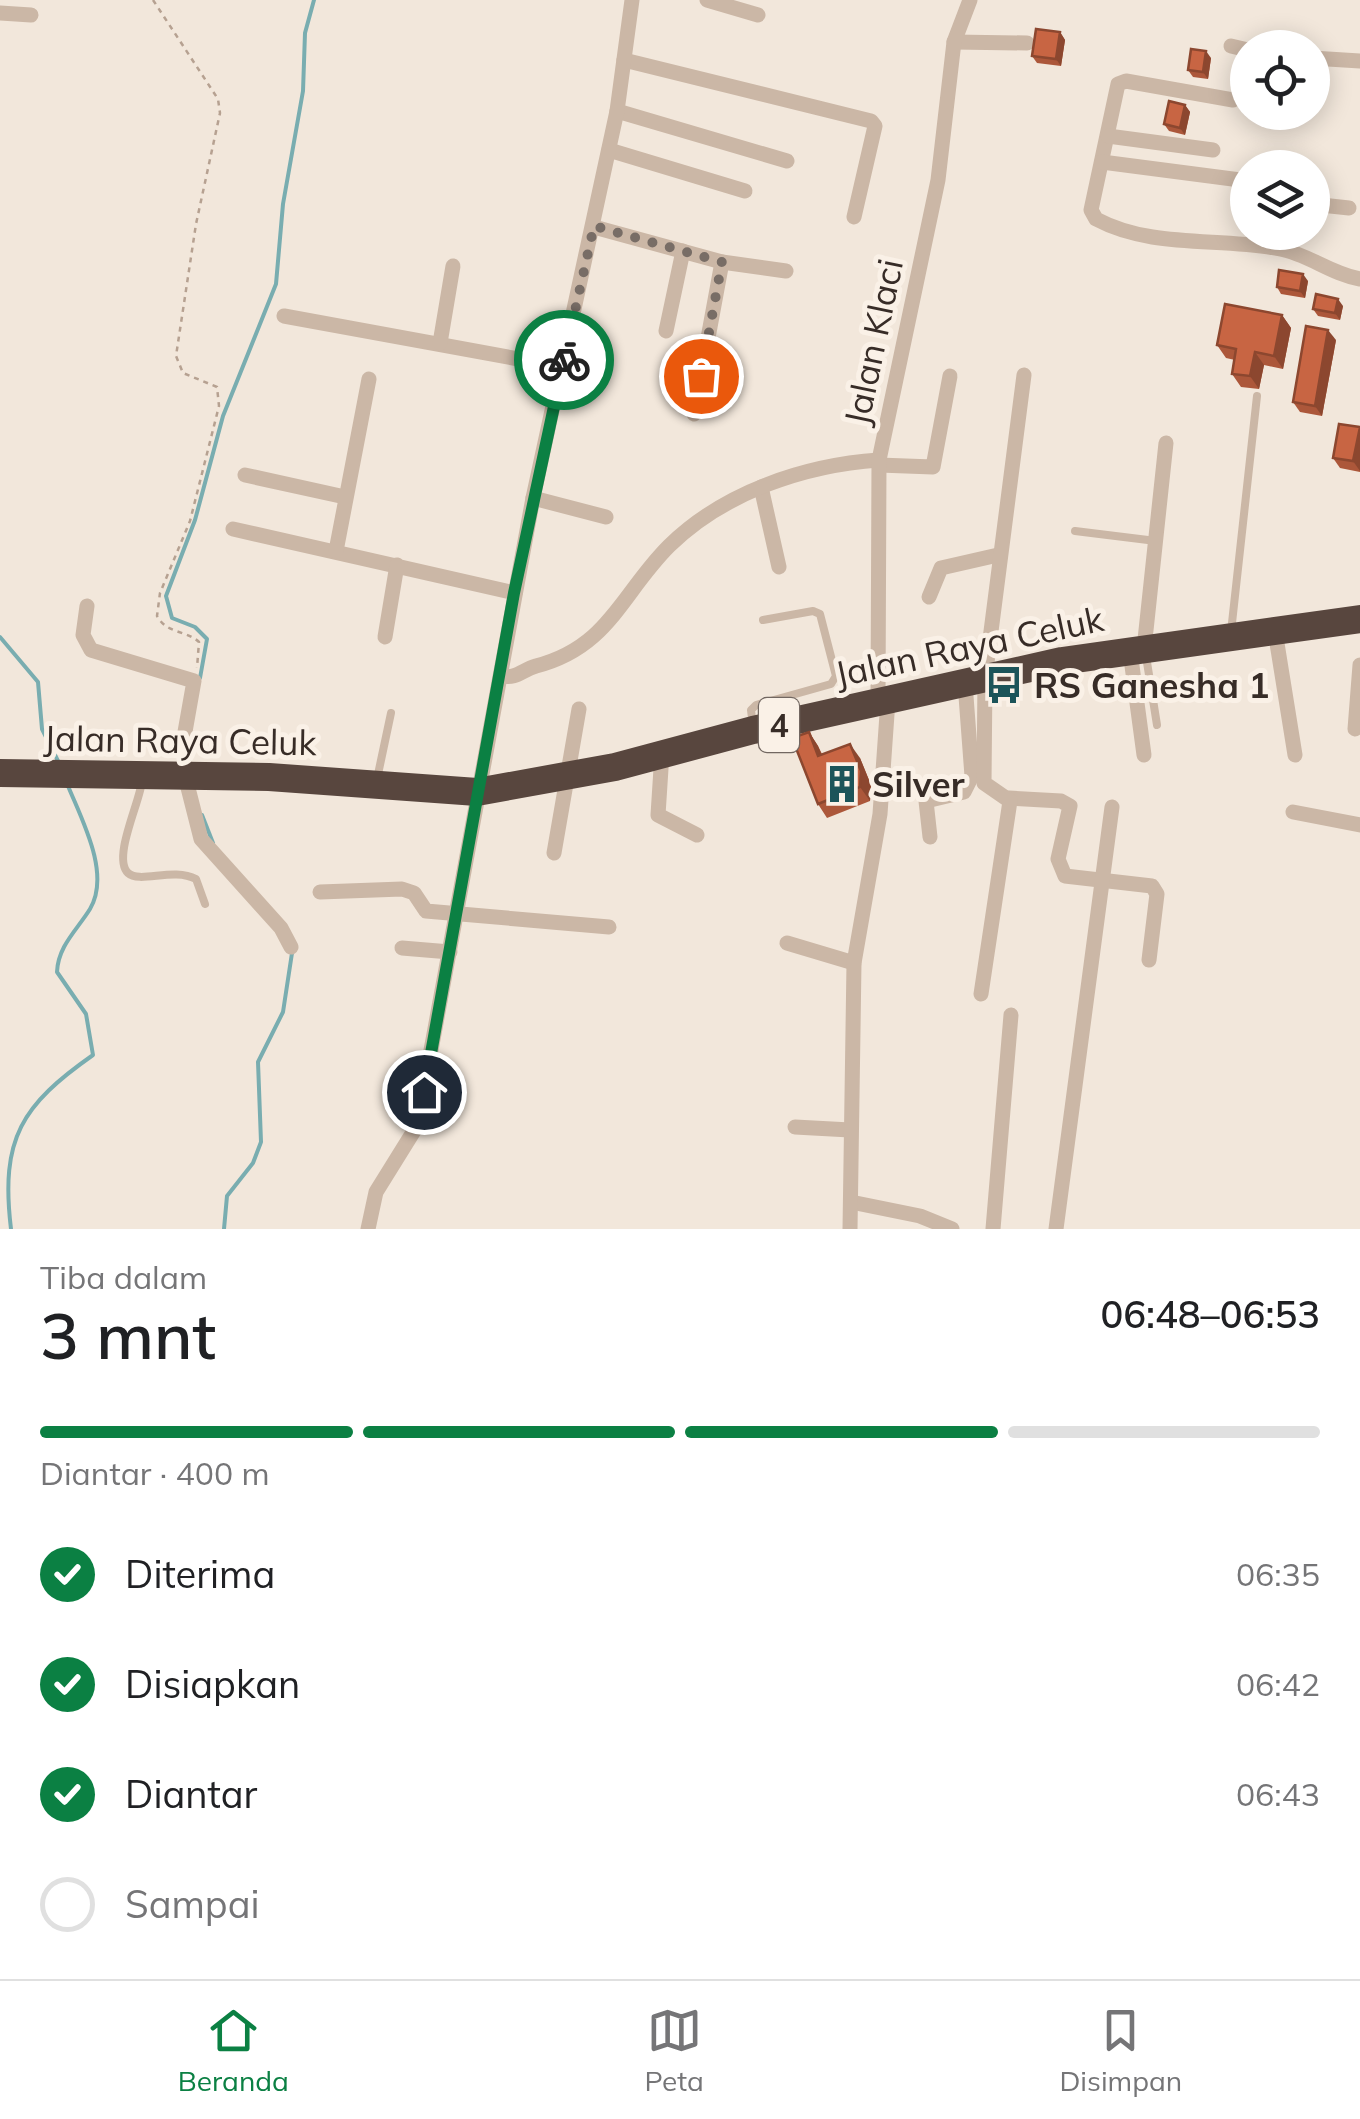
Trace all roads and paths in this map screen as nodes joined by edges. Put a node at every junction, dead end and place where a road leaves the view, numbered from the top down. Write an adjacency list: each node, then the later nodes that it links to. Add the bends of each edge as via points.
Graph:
1 (153, 0): 65 (path, via 220,113 176,356 183,373 217,387 219,406 157,616 202,646)
2 (632, 0): 11 (street)
3 (707, 0): 7 (street)
4 (970, 0): 8 (street, Jalan Klaci)
5 (0, 13): 6 (street)
6 (31, 15)
7 (758, 15)
8 (954, 42): 9 (street); 41 (street, Jalan Klaci, via 938,180)
9 (1027, 43)
10 (1330, 59): 12 (street)
11 (624, 60): 14 (street); 24 (street, via 871,121)
12 (1360, 61)
13 (1230, 99): 15 (street, via 1121,82)
14 (617, 111): 16 (street); 18 (street)
15 (1108, 136): 17 (street); 19 (street)
16 (609, 150): 21 (street); 25 (street)
17 (1213, 150)
18 (787, 161)
19 (1102, 162): 20 (street); 30 (street, via 1091,210 1100,222 1171,240 1283,249)
20 (1230, 179)
21 (745, 191)
22 (1330, 206): 23 (street)
23 (1350, 208)
24 (854, 217)
25 (594, 226): 26 (street); 34 (street)
26 (682, 250): 27 (street); 32 (street)
27 (722, 262): 29 (street); 39 (street)
28 (453, 266): 33 (street)
29 (786, 271)
30 (1360, 279)
31 (284, 316): 33 (street)
32 (666, 331)
33 (440, 343): 34 (street)
34 (562, 368): 45 (street)
35 (1024, 375): 51 (street)
36 (950, 376): 41 (street, via 933,468)
37 (369, 379): 44 (street)
38 (1257, 396): 60 (lane)
39 (694, 414)
40 (1166, 444): 49 (street)
41 (879, 462): 43 (street, via 825,466); 67 (street, Jalan Klaci)
42 (246, 475): 44 (street)
43 (761, 487): 53 (street); 64 (street, via 670,544 571,657)
44 (346, 497): 50 (street)
45 (533, 498): 46 (street); 54 (street)
46 (606, 518)
47 (233, 529): 50 (street)
48 (1074, 532): 49 (lane)
49 (1156, 541): 62 (street)
50 (336, 550): 52 (street)
51 (998, 554): 55 (street, via 942,568); 66 (street)
52 (397, 565): 54 (street); 61 (street)
53 (780, 567)
54 (514, 593): 64 (street)
55 (928, 596)
56 (87, 606): 65 (street, via 82,635 91,650)
57 (1360, 619): 59 (highway, Jalan Raya Celuk / 4)
58 (763, 620): 71 (lane, via 820,614 836,676 831,684 756,704)
59 (1275, 630): 60 (highway, Jalan Raya Celuk / 4); 75 (street)
60 (1230, 636): 62 (highway, Jalan Raya Celuk / 4)
61 (385, 637)
62 (1137, 650): 66 (highway, Jalan Raya Celuk / 4); 70 (lane); 74 (street)
63 (1360, 665): 72 (street)
64 (501, 676): 81 (street)
65 (194, 681): 78 (street, via 184,726)
66 (972, 685): 67 (highway, Jalan Raya Celuk / 4); 82 (street, via 984,783); 87 (street, via 970,782 964,792 926,801)
67 (883, 701): 71 (highway, Jalan Raya Celuk / 4); 99 (street, Jalan Klaci, via 880,814)
68 (580, 709): 79 (street)
69 (391, 714): 80 (lane)
70 (1157, 725)
71 (753, 730): 73 (highway, Jalan Raya Celuk / 4)
72 (1355, 730)
73 (662, 753): 79 (highway, Jalan Raya Celuk / 4); 86 (street, via 658,815)
74 (1144, 755)
75 (1296, 755)
76 (0, 773): 77 (highway, Jalan Raya Celuk / 4)
77 (142, 775): 78 (highway, Jalan Raya Celuk / 4); 91 (lane, via 123,866 140,878 183,872 196,879)
78 (190, 776): 80 (highway, Jalan Raya Celuk / 4); 95 (street, via 206,848)
79 (569, 776): 81 (highway, Jalan Raya Celuk / 4); 88 (street)
80 (376, 784): 81 (highway, Jalan Raya Celuk / 4)
81 (477, 792): 92 (street)
82 (1009, 798): 89 (street, via 1068,804 1060,872); 100 (street)
83 (1112, 807): 89 (street)
84 (1292, 812): 85 (street)
85 (1360, 825)
86 (697, 836)
87 (930, 837)
88 (554, 853)
89 (1102, 882): 98 (street, via 1155,890); 109 (street)
90 (320, 892): 92 (street, via 409,890 422,910)
91 (205, 904)
92 (457, 914): 93 (street); 97 (street)
93 (609, 927)
94 (787, 943): 99 (street)
95 (291, 947)
96 (402, 948): 97 (street)
97 (450, 952): 105 (street, via 417,1126 376,1192)
98 (1150, 960)
99 (854, 964): 103 (street, Jalan Klaci)
100 (982, 994)
101 (1011, 1015): 108 (street)
102 (795, 1127): 103 (street)
103 (850, 1130): 104 (street, Jalan Klaci)
104 (851, 1202): 106 (street, Jalan Klaci); 107 (street)
105 (368, 1229)
106 (850, 1229)
107 (952, 1229)
108 (993, 1229)
109 (1056, 1229)

